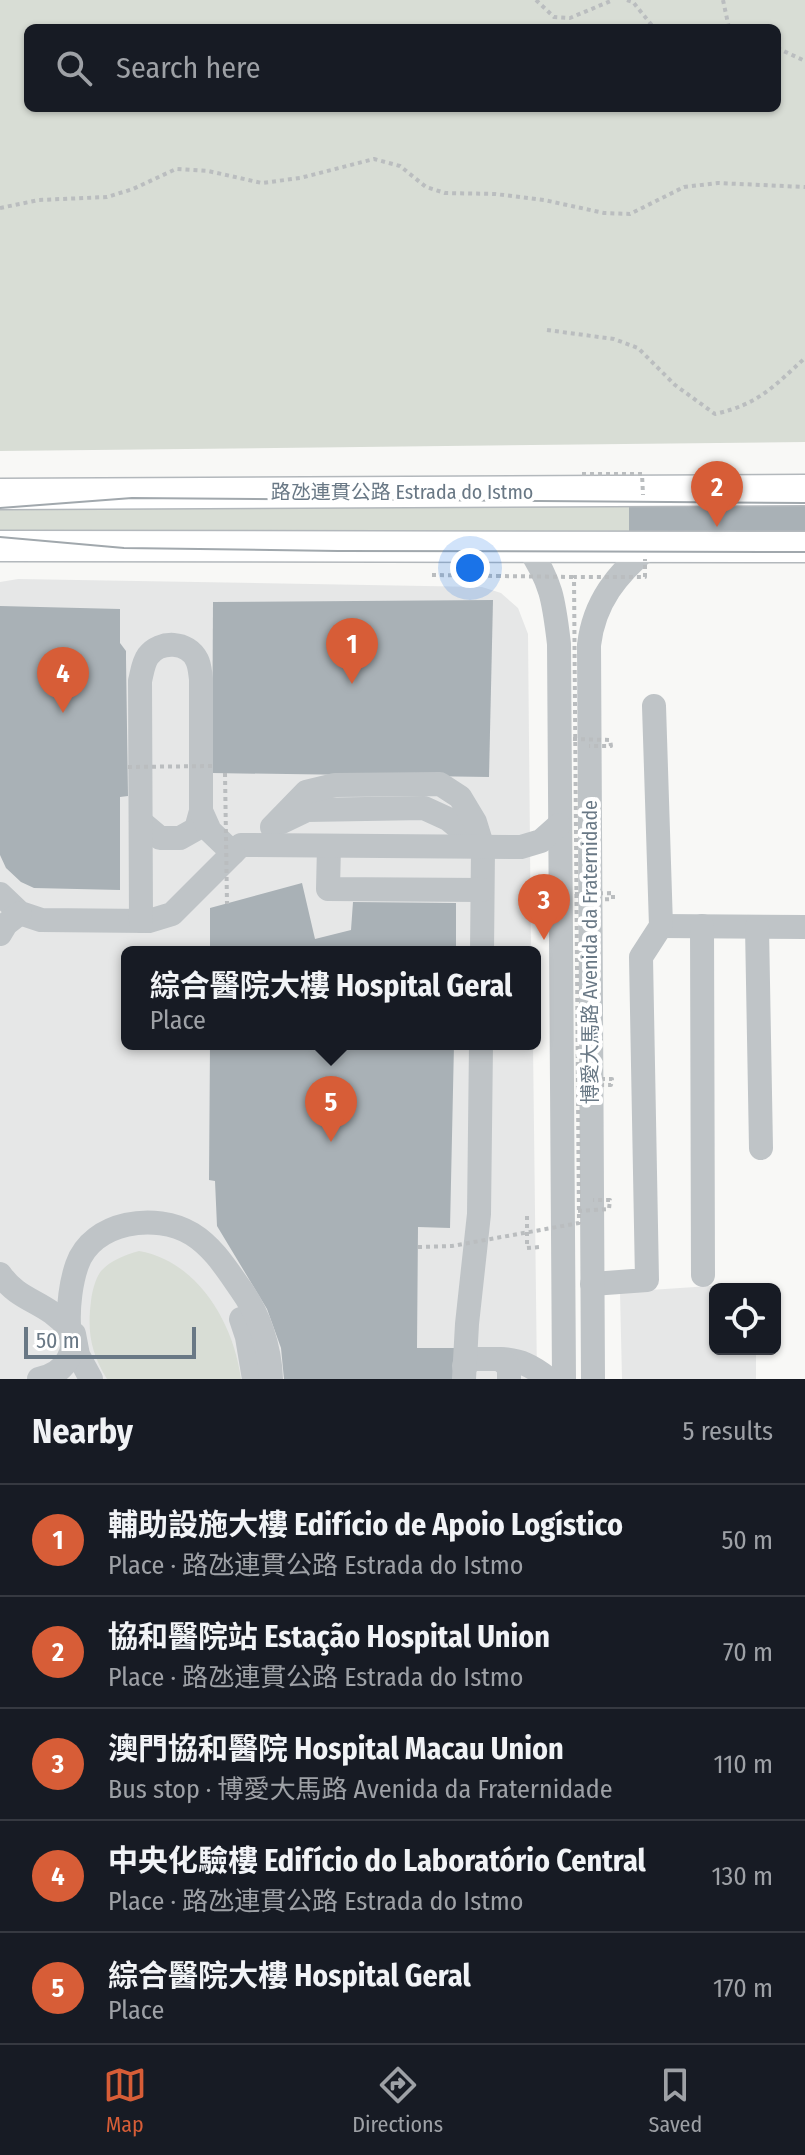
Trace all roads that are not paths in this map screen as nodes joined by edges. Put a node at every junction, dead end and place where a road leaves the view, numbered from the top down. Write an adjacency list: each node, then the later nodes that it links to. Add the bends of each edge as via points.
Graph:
1 (805, 490): 2 (main road, 路氹連貫公路 Estrada do Istmo)
2 (0, 494)
3 (527, 546): 4 (main road); 6 (main road); 10 (street, 博愛大馬路 Avenida da Fraternidade, via 551,588 559,644)
4 (2, 547)
5 (805, 547): 6 (main road)
6 (647, 553): 28 (street, 博愛大馬路 Avenida da Fraternidade, via 631,562 595,613 581,743 586,1206)
7 (654, 706): 18 (street)
8 (201, 811): 9 (street, via 196,829 180,838 160,838); 9 (street, via 199,666 190,650 166,645 147,657 140,681); 13 (street, via 210,831)
9 (141, 822): 17 (street)
10 (559, 825): 12 (street, via 541,841); 38 (street, 博愛大馬路 Avenida da Fraternidade)
11 (329, 846): 12 (street); 13 (street); 14 (street, via 328,889)
12 (483, 848): 13 (street, via 448,819 424,808 307,810); 14 (street)
13 (237, 849): 17 (street, via 172,914)
14 (482, 890): 23 (street)
15 (0, 894): 16 (street)
16 (20, 913): 17 (street, via 41,920); 22 (street)
17 (141, 921)
18 (661, 926): 19 (street); 28 (street, via 641,957 647,1280)
19 (702, 926): 20 (street); 27 (street)
20 (757, 927): 21 (street); 25 (street)
21 (805, 927)
22 (0, 934)
23 (482, 946)
24 (481, 1050): 31 (street, via 479,1214)
25 (761, 1148)
26 (0, 1274): 29 (street)
27 (703, 1275)
28 (592, 1284): 39 (street, 博愛大馬路 Avenida da Fraternidade)
29 (27, 1298): 30 (street); 30 (street, via 42,1301)
30 (66, 1318): 33 (street, via 68,1359); 34 (street); 35 (street, via 84,1275 101,1252 133,1238 168,1241 200,1260 237,1310); 36 (street, via 81,1253 100,1235 134,1223 190,1233 211,1249 245,1294 264,1337)
31 (465, 1365): 32 (street, via 473,1359)
32 (504, 1369): 37 (street, via 517,1360)
33 (39, 1379)
34 (91, 1379)
35 (254, 1379)
36 (271, 1379)
37 (549, 1379)
38 (564, 1379)
39 (593, 1379)

